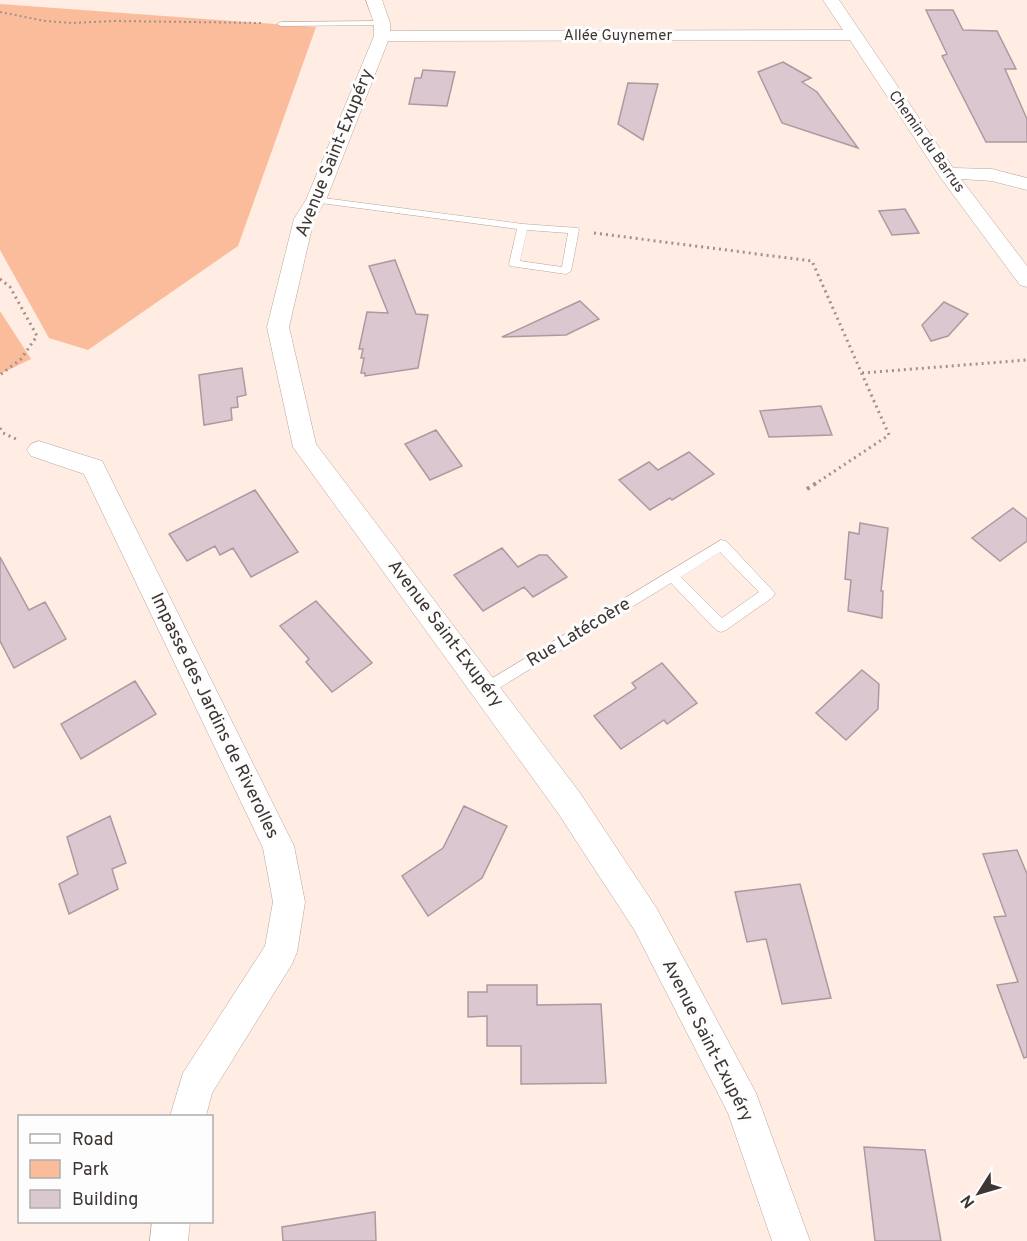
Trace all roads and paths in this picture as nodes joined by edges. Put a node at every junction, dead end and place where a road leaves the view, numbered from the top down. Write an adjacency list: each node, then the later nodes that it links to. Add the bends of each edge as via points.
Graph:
1 (831, 0): 5 (street, Chemin du Barrus)
2 (0, 12): 4 (path, via 72,23)
3 (379, 20): 4 (lane); 5 (street, Allée Guynemer); 8 (street, Avenue Saint-Exupéry)
4 (281, 24)
5 (848, 28): 6 (street, Chemin du Barrus)
6 (947, 173): 7 (street, via 992,175); 12 (street, Chemin du Barrus)
7 (1027, 184)
8 (316, 200): 9 (lane); 19 (street, Avenue Saint-Exupéry, via 304,219 278,327 305,447)
9 (523, 227): 10 (lane); 10 (lane, via 514,264 566,271)
10 (574, 230): 14 (path, via 812,261)
11 (0, 279): 15 (path, via 10,287 37,336 21,359)
12 (1027, 280)
13 (1027, 360): 14 (path)
14 (862, 373): 17 (path, via 890,435)
15 (0, 375)
16 (39, 450): 20 (street, Impasse des Jardins de Riverolles, via 93,468 278,846 289,902 280,952 196,1086)
17 (807, 489)
18 (672, 576): 18 (lane, Rue Latécoère, via 721,545 768,593 721,626); 19 (lane, Rue Latécoère)
19 (486, 690): 23 (street, Avenue Saint-Exupéry, via 569,803 646,920 743,1106)
20 (188, 1115)
21 (171, 1223): 22 (street)
22 (169, 1241)
23 (791, 1241)

